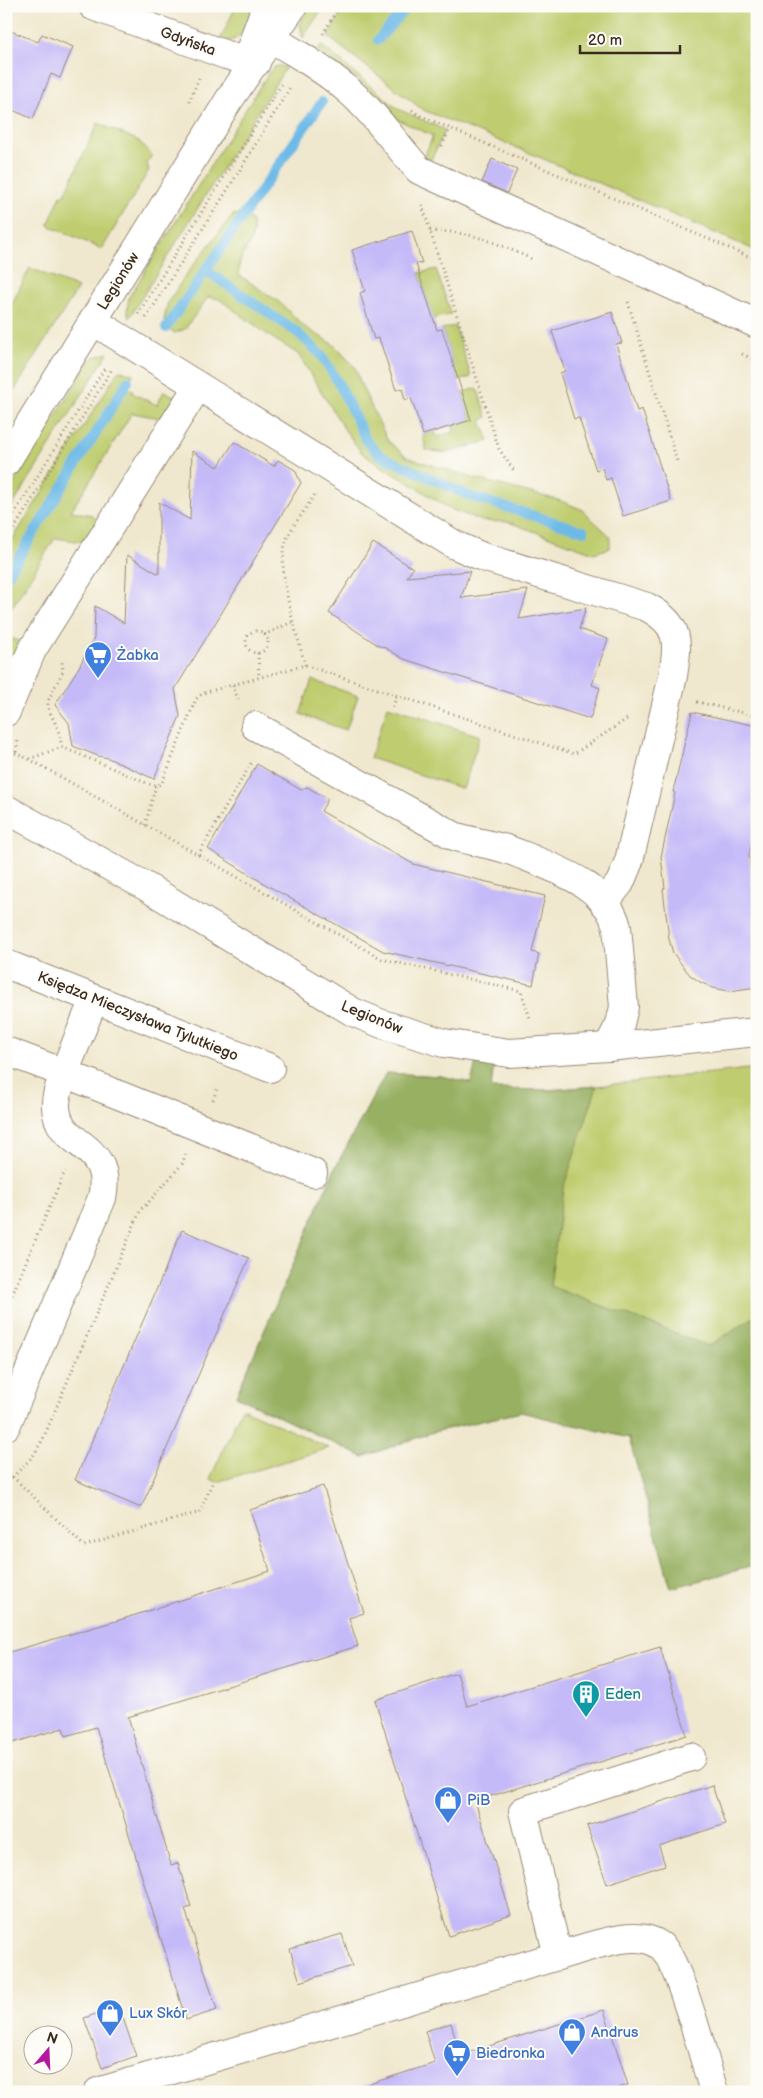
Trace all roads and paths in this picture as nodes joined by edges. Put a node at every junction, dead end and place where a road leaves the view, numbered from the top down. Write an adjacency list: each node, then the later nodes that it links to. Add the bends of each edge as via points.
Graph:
1 (93, 6): 5 (street, Gdyńska, via 226,55)
2 (293, 6): 3 (street, Legionów)
3 (265, 25): 4 (street); 5 (street, Legionów)
4 (303, 58): 8 (street, via 347,89 398,149 419,170); 17 (path); 17 (path, via 225,194)
5 (251, 61): 15 (street, Legionów)
6 (405, 104): 7 (path, via 419,115)
7 (450, 128): 8 (path); 10 (path)
8 (430, 176): 9 (path, via 420,199); 16 (street)
9 (430, 231): 11 (path, via 455,231 487,238); 23 (path, via 500,449)
10 (757, 260)
11 (540, 262)
12 (619, 298): 13 (path)
13 (628, 302): 14 (path); 21 (path)
14 (635, 306)
15 (93, 321): 17 (street); 22 (street, Legionów)
16 (757, 324)
17 (126, 341): 20 (street); 25 (path); 26 (path)
18 (739, 353): 19 (path)
19 (757, 361)
20 (198, 386): 36 (street, via 32,650); 47 (street, via 455,545 483,557 647,607 670,624 677,652 629,862 620,883)
21 (677, 461)
22 (6, 462)
23 (514, 471)
24 (317, 491): 27 (path, via 287,538 284,581)
25 (6, 527)
26 (6, 542)
27 (294, 621): 28 (path); 31 (path)
28 (264, 635): 29 (path, via 268,640 266,647); 29 (path, via 255,632 247,638 249,649)
29 (258, 653): 32 (path)
30 (62, 654): 38 (path, via 63,671 48,701 48,708)
31 (305, 665): 32 (path); 33 (path)
32 (259, 678): 43 (path, via 203,694 196,699 162,783)
33 (397, 695): 34 (path); 35 (path, via 574,754)
34 (392, 707)
35 (635, 714)
36 (13, 723): 40 (path)
37 (255, 726): 47 (street, via 454,836 501,847 577,878)
38 (62, 747): 42 (path); 43 (path)
39 (6, 749): 40 (path)
40 (16, 752): 42 (path)
41 (255, 755): 46 (path)
42 (29, 759): 45 (path)
43 (156, 786): 45 (path)
44 (6, 809): 52 (street, Legionów, via 144,886 348,1009 382,1024 444,1043 509,1054)
45 (145, 825): 46 (path)
46 (198, 855): 50 (path, via 382,960 521,991 530,1018)
47 (604, 903): 52 (street, via 617,927 624,1007 620,1024)
48 (6, 964): 49 (street, Księdza Mieczysława Tylutkiego)
49 (94, 999): 54 (street, Księdza Mieczysława Tylutkiego); 55 (street)
50 (536, 1021)
51 (757, 1032): 52 (street, Legionów)
52 (608, 1047)
53 (6, 1051): 55 (street)
54 (270, 1068)
55 (64, 1073): 60 (street); 62 (street, via 56,1106 61,1125 98,1160 103,1171 102,1198)
56 (218, 1089): 57 (path)
57 (211, 1104)
58 (187, 1151): 63 (path, via 182,1164 141,1208 43,1439)
59 (68, 1163): 61 (path)
60 (313, 1173)
61 (6, 1309)
62 (6, 1426)
63 (14, 1477): 64 (path); 65 (path, via 84,1546 200,1512)
64 (6, 1480)
65 (213, 1481)
66 (691, 1757): 67 (street, via 523,1812)
67 (558, 1956): 68 (street); 69 (street, via 612,1940 644,1939 662,1947 677,1975)
68 (98, 2092)
69 (714, 2092)

